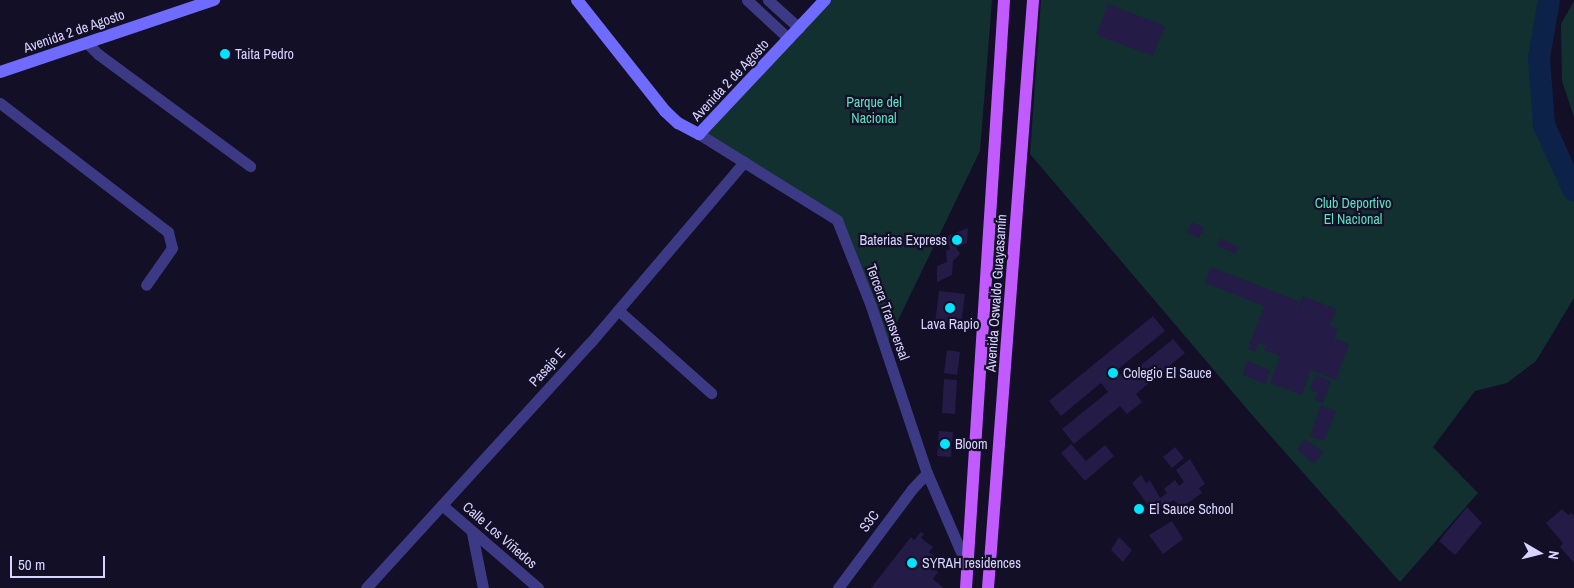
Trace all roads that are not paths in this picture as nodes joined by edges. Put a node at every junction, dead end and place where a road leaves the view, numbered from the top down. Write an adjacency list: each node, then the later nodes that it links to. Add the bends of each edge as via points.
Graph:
1 (214, 0): 10 (main road, Avenida 2 de Agosto)
2 (577, 0): 13 (main road, Avenida 2 de Agosto, via 665,111 678,123)
3 (747, 0): 9 (street)
4 (768, 0): 8 (street)
5 (825, 0): 8 (main road, Avenida 2 de Agosto)
6 (1004, 0): 22 (main road, Avenida Oswaldo Guayasamín)
7 (1034, 0): 28 (main road, Avenida Oswaldo Guayasamín)
8 (799, 28): 9 (main road, Avenida 2 de Agosto)
9 (789, 39): 13 (main road, Avenida 2 de Agosto)
10 (87, 43): 11 (main road, Avenida 2 de Agosto); 15 (street)
11 (0, 72)
12 (0, 103): 16 (street, via 168,232 172,248)
13 (700, 134): 14 (street, Tercera Transversal)
14 (744, 162): 17 (street, Pasaje E); 19 (street, Tercera Transversal, via 837,220 871,306)
15 (250, 166)
16 (146, 286)
17 (618, 310): 18 (street); 20 (street, Pasaje E)
18 (711, 393)
19 (927, 473): 22 (street, Tercera Transversal); 26 (street, S3C, via 912,488)
20 (442, 505): 21 (street, Calle Los Viñedos); 23 (street, Pasaje E)
21 (472, 533): 24 (street); 25 (street, Calle Los Viñedos)
22 (967, 566): 27 (main road, Avenida Oswaldo Guayasamín)
23 (366, 588)
24 (483, 588)
25 (538, 588)
26 (838, 588)
27 (966, 588)
28 (988, 588)

